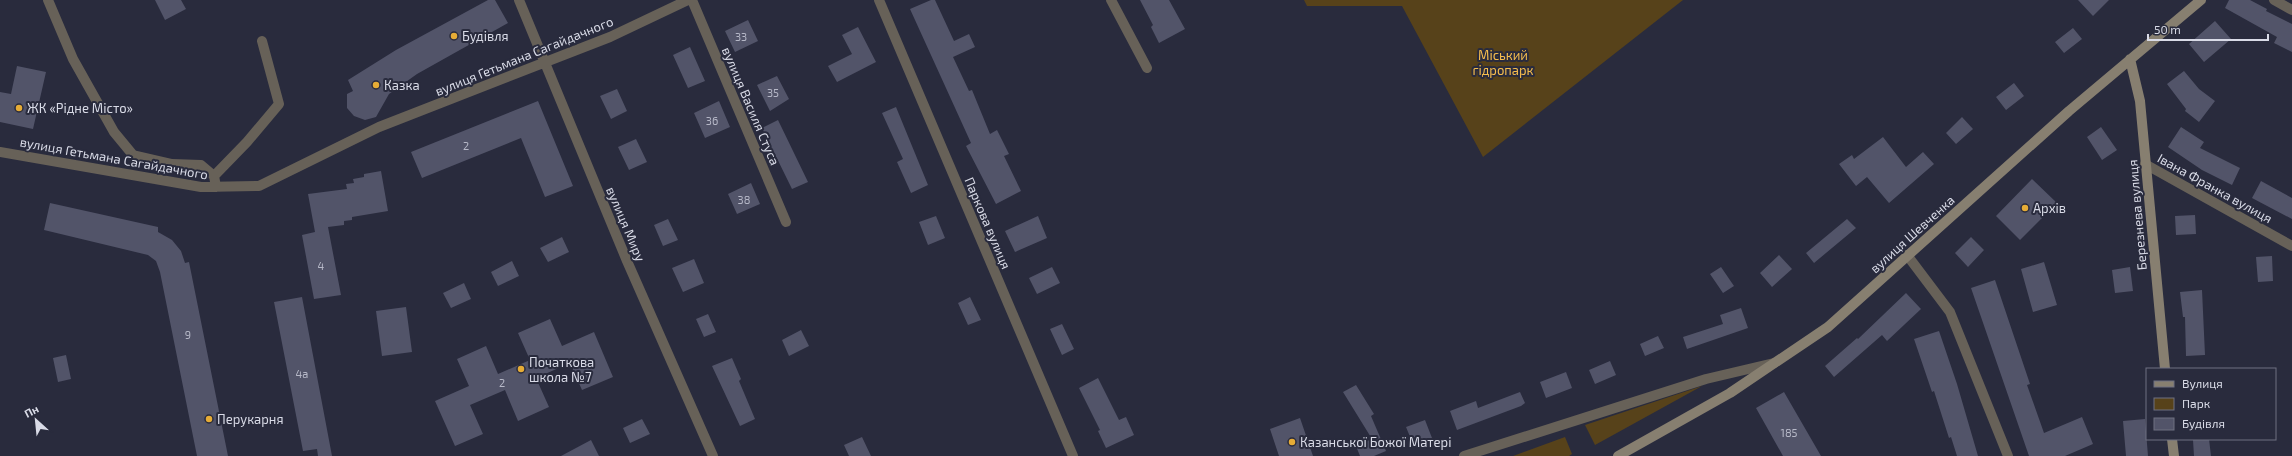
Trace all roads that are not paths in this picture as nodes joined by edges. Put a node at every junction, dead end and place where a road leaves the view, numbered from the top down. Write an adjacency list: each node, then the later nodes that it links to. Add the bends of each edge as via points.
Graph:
1 (48, 0): 16 (street, via 73,59 114,132 133,155 172,164 201,165)
2 (519, 0): 12 (street, вулиця Миру)
3 (688, 0): 12 (street, вулиця Гетьмана Сагайдачного, via 610,38)
4 (692, 0): 18 (street, вулиця Василя Стуса)
5 (879, 0): 25 (street, Паркова вулиця)
6 (1111, 0): 13 (street)
7 (2201, 0): 11 (main road, вулиця Шевченка)
8 (2274, 0): 9 (street)
9 (2292, 10)
10 (262, 41): 16 (street, via 279,104)
11 (2130, 59): 15 (main road, Березнева вулиця, via 2140,100); 20 (main road, вулиця Шевченка)
12 (545, 63): 17 (street, вулиця Гетьмана Сагайдачного, via 379,127 259,186); 24 (street, вулиця Миру)
13 (1147, 68)
14 (0, 152): 17 (street, вулиця Гетьмана Сагайдачного, via 200,187)
15 (2146, 164): 19 (street, Івана Франка вулиця); 22 (main road, Березнева вулиця)
16 (214, 176): 17 (street)
17 (216, 187)
18 (786, 222)
19 (2292, 246)
20 (1907, 255): 21 (main road, вулиця Шевченка, via 1828,327); 28 (street, via 1950,312)
21 (1779, 362): 26 (street, via 1706,379); 27 (main road, вулиця Шевченка, via 1730,393)
22 (2165, 368)
23 (2172, 440): 29 (main road)
24 (713, 456)
25 (1073, 456)
26 (1464, 456)
27 (1618, 456)
28 (2008, 456)
29 (2174, 456)

